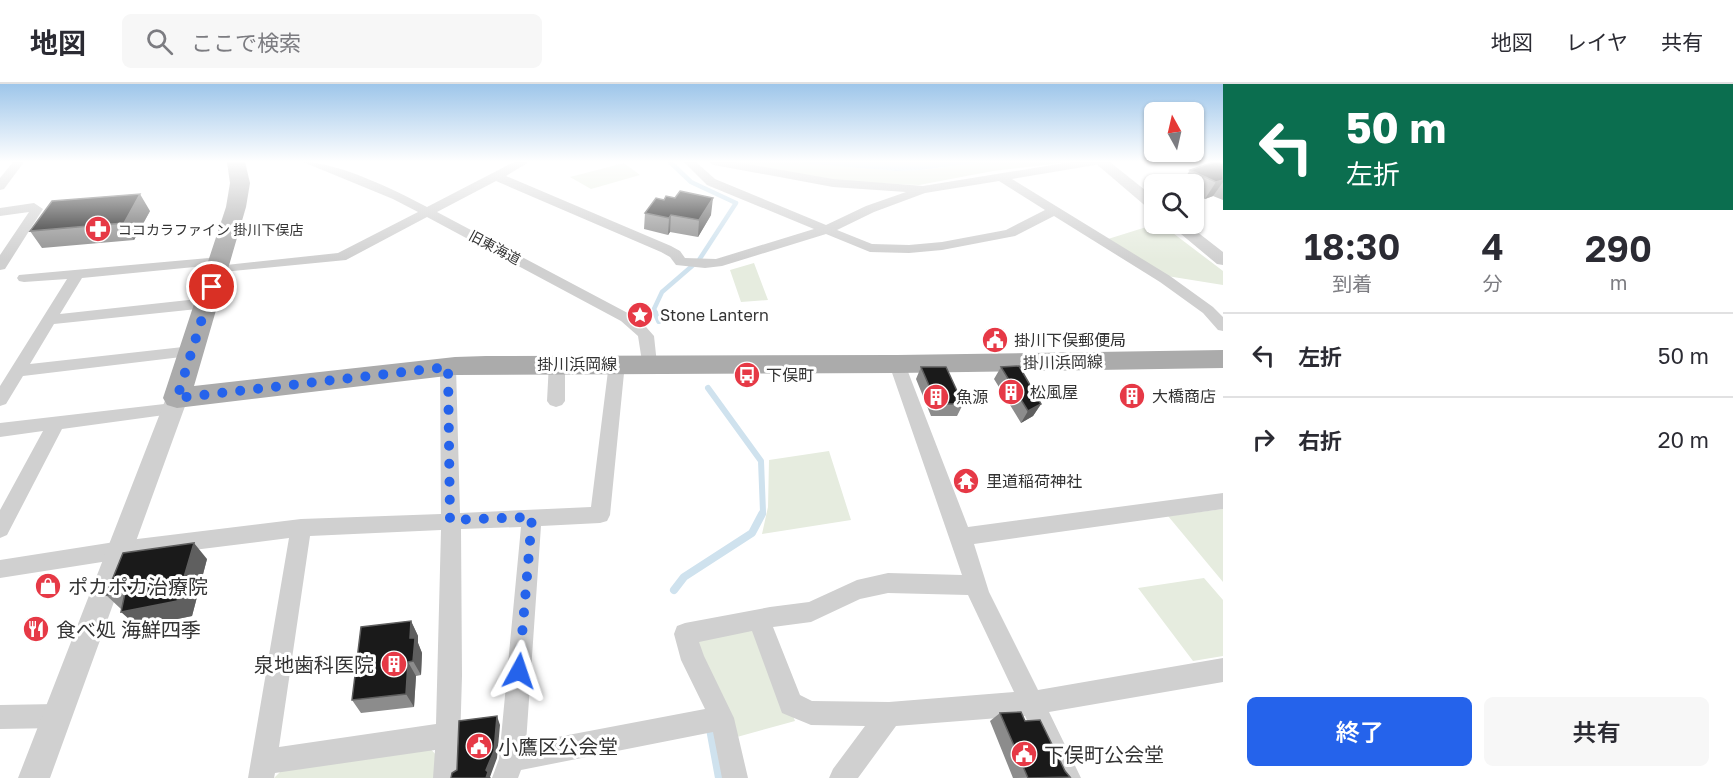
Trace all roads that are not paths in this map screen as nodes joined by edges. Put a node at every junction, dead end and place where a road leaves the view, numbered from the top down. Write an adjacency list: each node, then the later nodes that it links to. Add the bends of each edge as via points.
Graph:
1 (239, 194): 14 (main road)
2 (391, 194): 10 (street, 旧東海道)
3 (465, 194): 10 (street)
4 (538, 194): 11 (street, via 666,249 688,263 705,264)
5 (742, 194): 11 (street)
6 (911, 194): 11 (street)
7 (1028, 194): 8 (street)
8 (1054, 211): 11 (street, via 1010,233 909,249 870,248); 20 (street, via 1165,279)
9 (0, 212): 15 (street, via 37,209)
10 (430, 213): 14 (street, via 341,257); 25 (street, 旧東海道, via 638,325 647,336)
11 (828, 229)
12 (1190, 234): 13 (street)
13 (1223, 260)
14 (219, 266): 16 (street); 18 (main road)
15 (0, 267)
16 (77, 274): 17 (street); 19 (street)
17 (24, 278)
18 (207, 303): 19 (street); 21 (main road)
19 (49, 320): 28 (street)
20 (1223, 326)
21 (192, 351): 28 (street); 31 (main road)
22 (1223, 358): 26 (main road, 掛川浜岡線)
23 (557, 363): 24 (main road, 掛川浜岡線); 27 (main road, 掛川浜岡線); 30 (street)
24 (617, 363): 25 (main road, 掛川浜岡線); 35 (street, via 600,515)
25 (649, 364): 26 (main road, 掛川浜岡線)
26 (897, 364): 39 (street)
27 (448, 367): 31 (main road, 掛川浜岡線); 36 (street)
28 (18, 370): 29 (street)
29 (0, 400)
30 (556, 401)
31 (175, 403): 32 (street); 40 (street)
32 (56, 423): 33 (street); 38 (street)
33 (0, 430)
34 (1223, 501): 39 (street)
35 (532, 517): 36 (street); 51 (street)
36 (450, 520): 37 (street); 50 (street)
37 (301, 528): 40 (street); 52 (street)
38 (0, 529)
39 (962, 537): 42 (street)
40 (121, 550): 41 (street); 47 (street)
41 (0, 569)
42 (976, 585): 43 (street, via 888,583 857,590 811,612); 45 (street)
43 (759, 619): 46 (street, via 791,704 811,713); 49 (street, via 686,634 693,660)
44 (1223, 670): 45 (street)
45 (1031, 704): 46 (street); 57 (street)
46 (889, 714): 56 (street)
47 (57, 716): 48 (street); 53 (street)
48 (0, 717)
49 (722, 718): 51 (street); 55 (street)
50 (449, 735): 52 (street); 54 (street)
51 (508, 769)
52 (262, 770)
53 (34, 778)
54 (446, 778)
55 (735, 778)
56 (842, 778)
57 (1068, 778)

